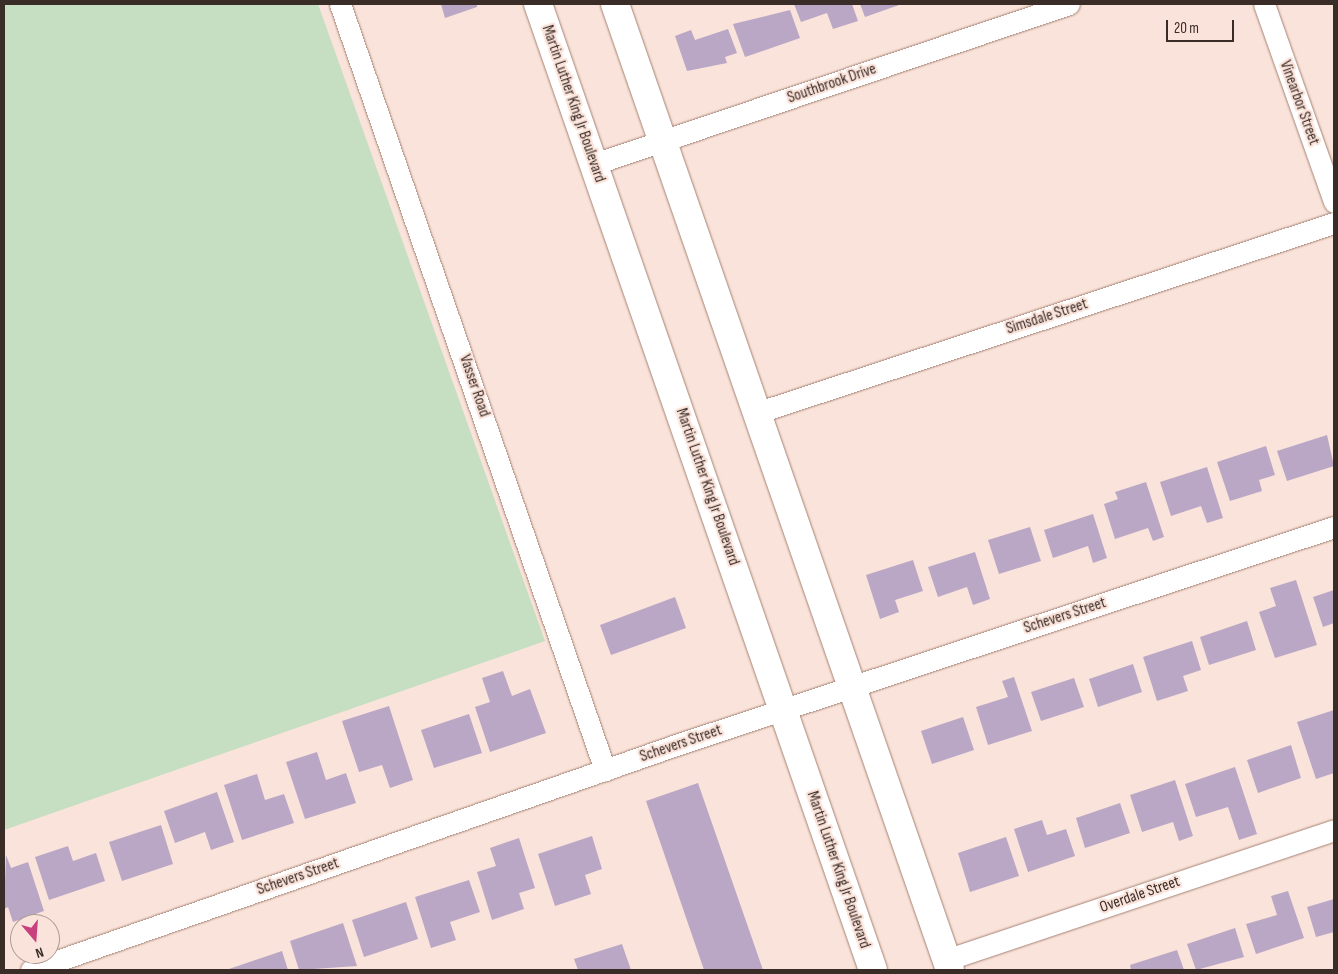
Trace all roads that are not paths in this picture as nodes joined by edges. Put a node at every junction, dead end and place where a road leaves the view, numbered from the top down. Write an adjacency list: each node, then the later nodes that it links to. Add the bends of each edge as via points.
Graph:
1 (340, 4): 14 (street, Vasser Road)
2 (538, 4): 7 (main road, Martin Luther King Jr Boulevard)
3 (615, 4): 6 (main road)
4 (1070, 4): 6 (street, Southbrook Drive)
5 (1264, 4): 8 (street, Vinearbor Street)
6 (662, 141): 7 (street, Southbrook Drive); 10 (main road)
7 (594, 164): 13 (main road, Martin Luther King Jr Boulevard)
8 (1334, 202)
9 (1334, 223): 10 (street, Simsdale Street)
10 (760, 412): 12 (main road)
11 (1334, 527): 12 (street, Schevers Street)
12 (852, 687): 13 (street, Schevers Street); 16 (main road)
13 (782, 709): 14 (street, Schevers Street); 18 (main road, Martin Luther King Jr Boulevard)
14 (605, 770): 17 (street, Schevers Street)
15 (1334, 830): 16 (street, Overdale Street)
16 (948, 965)
17 (31, 970)
18 (873, 970)

